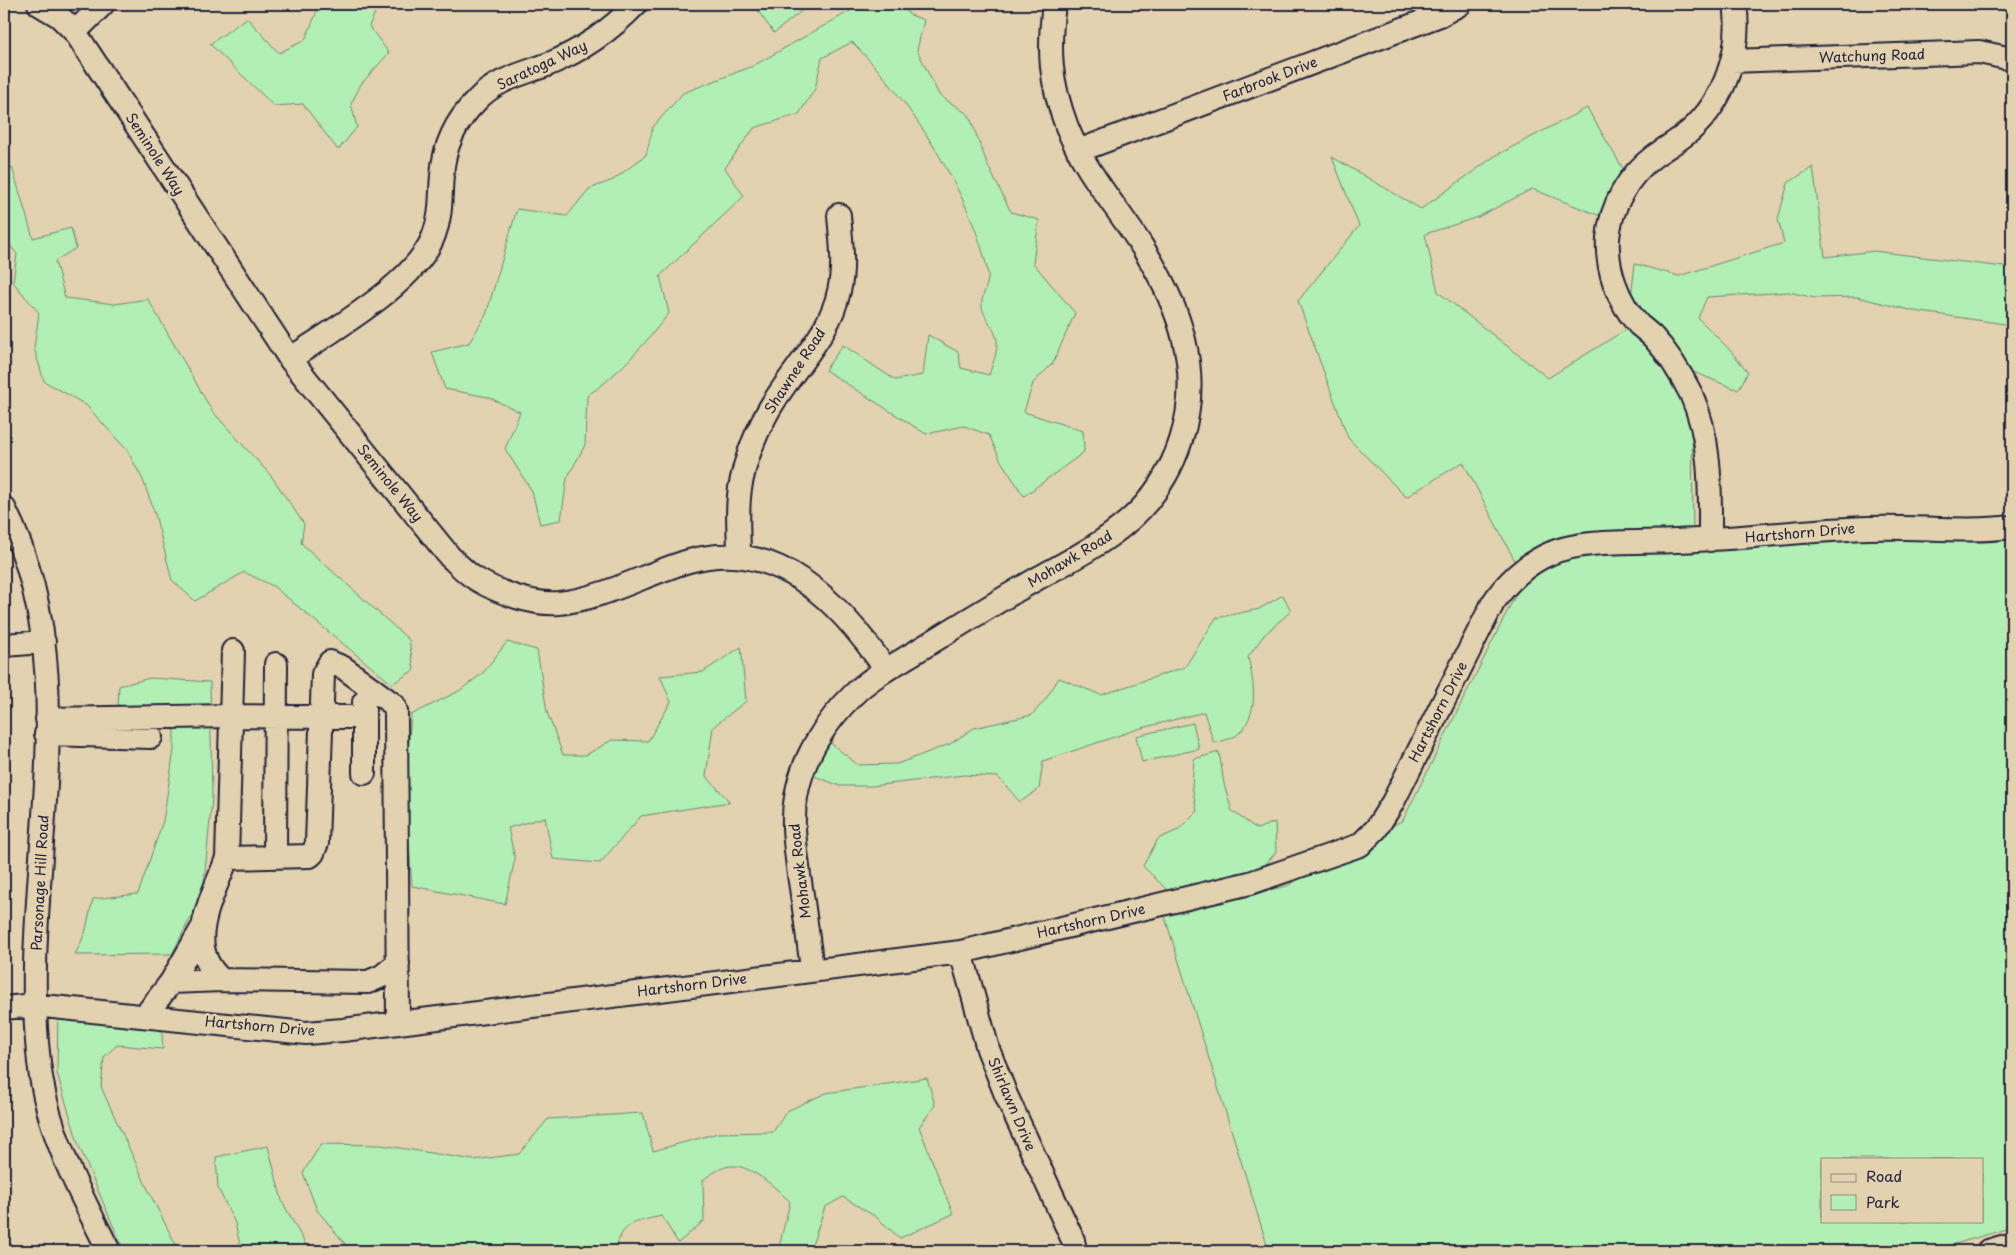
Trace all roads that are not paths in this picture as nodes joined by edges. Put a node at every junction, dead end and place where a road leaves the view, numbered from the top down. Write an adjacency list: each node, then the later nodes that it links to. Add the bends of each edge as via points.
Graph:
1 (39, 4): 7 (street, Seminole Way, via 59,16)
2 (103, 4): 7 (street)
3 (636, 4): 12 (street, Saratoga Way, via 588,44 547,65 505,79 476,100 460,119 449,141 442,176 441,213 422,258 397,284)
4 (1054, 4): 10 (street, Mohawk Road, via 1049,44 1052,72)
5 (1460, 4): 10 (street, Farbrook Drive, via 1440,15)
6 (1735, 4): 9 (street, via 1736,37)
7 (75, 32): 12 (street, Seminole Way)
8 (2012, 59): 9 (street, Watchung Road, via 1979,52)
9 (1732, 60): 15 (street, via 1719,95 1701,120 1635,173 1617,203 1608,238 1614,284 1624,306 1668,355 1691,394 1699,416 1708,461)
10 (1078, 151): 21 (street, Mohawk Road, via 1143,248 1181,324 1190,383 1180,442 1153,495 1111,537 992,604)
11 (839, 215): 16 (street, Shawnee Road, via 843,263 839,292 831,317 781,388 749,455 740,485)
12 (290, 359): 16 (street, Seminole Way, via 450,557 475,579 499,590 533,601 558,603 592,596 690,561)
13 (4, 508): 17 (street, Parsonage Hill Road, via 30,571)
14 (2012, 527): 15 (street, Hartshorn Drive, via 1991,530 1869,528)
15 (1710, 540): 33 (street, Hartshorn Drive, via 1574,546 1527,566 1492,603 1393,802 1376,829 1360,845 1250,883)
16 (739, 556): 21 (street, Seminole Way, via 774,564 808,582 852,623)
17 (44, 642): 18 (street); 27 (street, Parsonage Hill Road)
18 (4, 645)
19 (233, 651): 23 (street)
20 (276, 664): 24 (street)
21 (886, 670): 35 (street, Mohawk Road, via 853,694 813,746 796,797 793,823)
22 (364, 683): 25 (street, via 330,662 324,674); 26 (street); 34 (street, via 394,704 396,711)
23 (232, 716): 24 (street); 27 (street); 31 (street)
24 (275, 717): 25 (street); 30 (street)
25 (322, 717): 26 (street); 30 (street, via 316,849 310,856)
26 (364, 717): 29 (street)
27 (46, 726): 28 (street); 39 (street, Parsonage Hill Road)
28 (151, 737)
29 (364, 773)
30 (275, 857): 31 (street)
31 (227, 858): 32 (street)
32 (201, 930): 36 (street, via 210,966); 37 (street)
33 (961, 952): 35 (street, Hartshorn Drive); 45 (street, Shirlawn Drive, via 992,1058 1073,1240)
34 (398, 963): 38 (street, via 377,979); 41 (street)
35 (812, 969): 41 (street, Hartshorn Drive)
36 (222, 980): 37 (street); 38 (street)
37 (171, 982): 42 (street)
38 (358, 982): 41 (street)
39 (34, 1005): 40 (street, Hartshorn Drive); 42 (street, Hartshorn Drive); 44 (street, Parsonage Hill Road, via 41,1077 58,1146)
40 (4, 1008)
41 (398, 1015): 42 (street, Hartshorn Drive, via 306,1033)
42 (145, 1016)
43 (2012, 1244): 46 (street)
44 (109, 1251)
45 (1075, 1251)
46 (1988, 1251)

